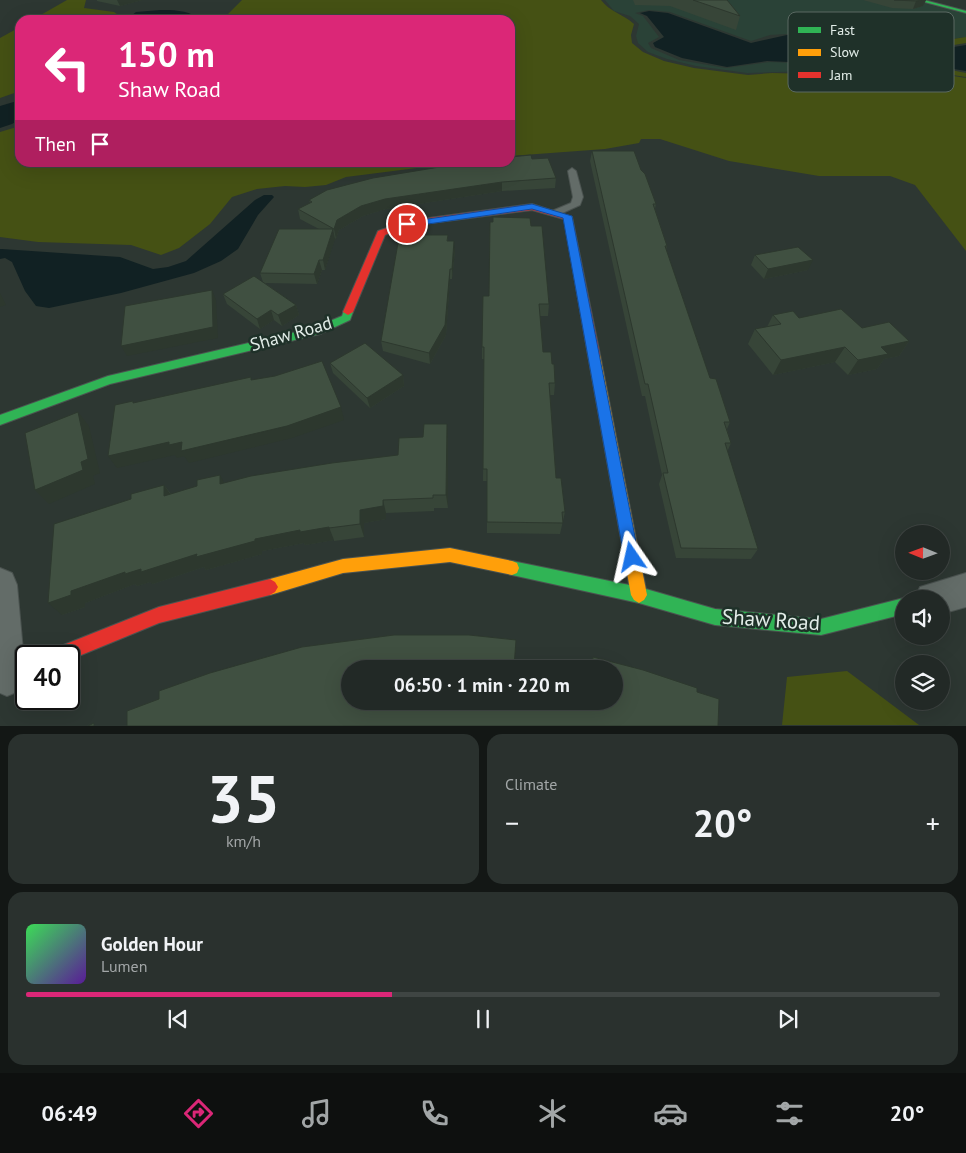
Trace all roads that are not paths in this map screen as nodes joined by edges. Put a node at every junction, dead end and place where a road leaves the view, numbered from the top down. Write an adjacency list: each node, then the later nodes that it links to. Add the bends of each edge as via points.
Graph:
1 (919, 0): 4 (street)
2 (943, 0): 3 (street)
3 (966, 6)
4 (966, 12)
5 (572, 171): 6 (lane, via 578,197 575,205)
6 (555, 213): 7 (street, Shaw Road, via 532,207 407,224 381,233 346,318 316,331 108,380); 11 (street, via 568,216)
7 (0, 420)
8 (0, 585): 14 (street, via 7,676)
9 (966, 590): 10 (street)
10 (950, 594)
11 (639, 595): 12 (street, Shaw Road, via 715,617 821,626); 13 (street, Shaw Road, via 450,555 342,566 159,615)
12 (895, 608)
13 (80, 647)
14 (15, 673)

